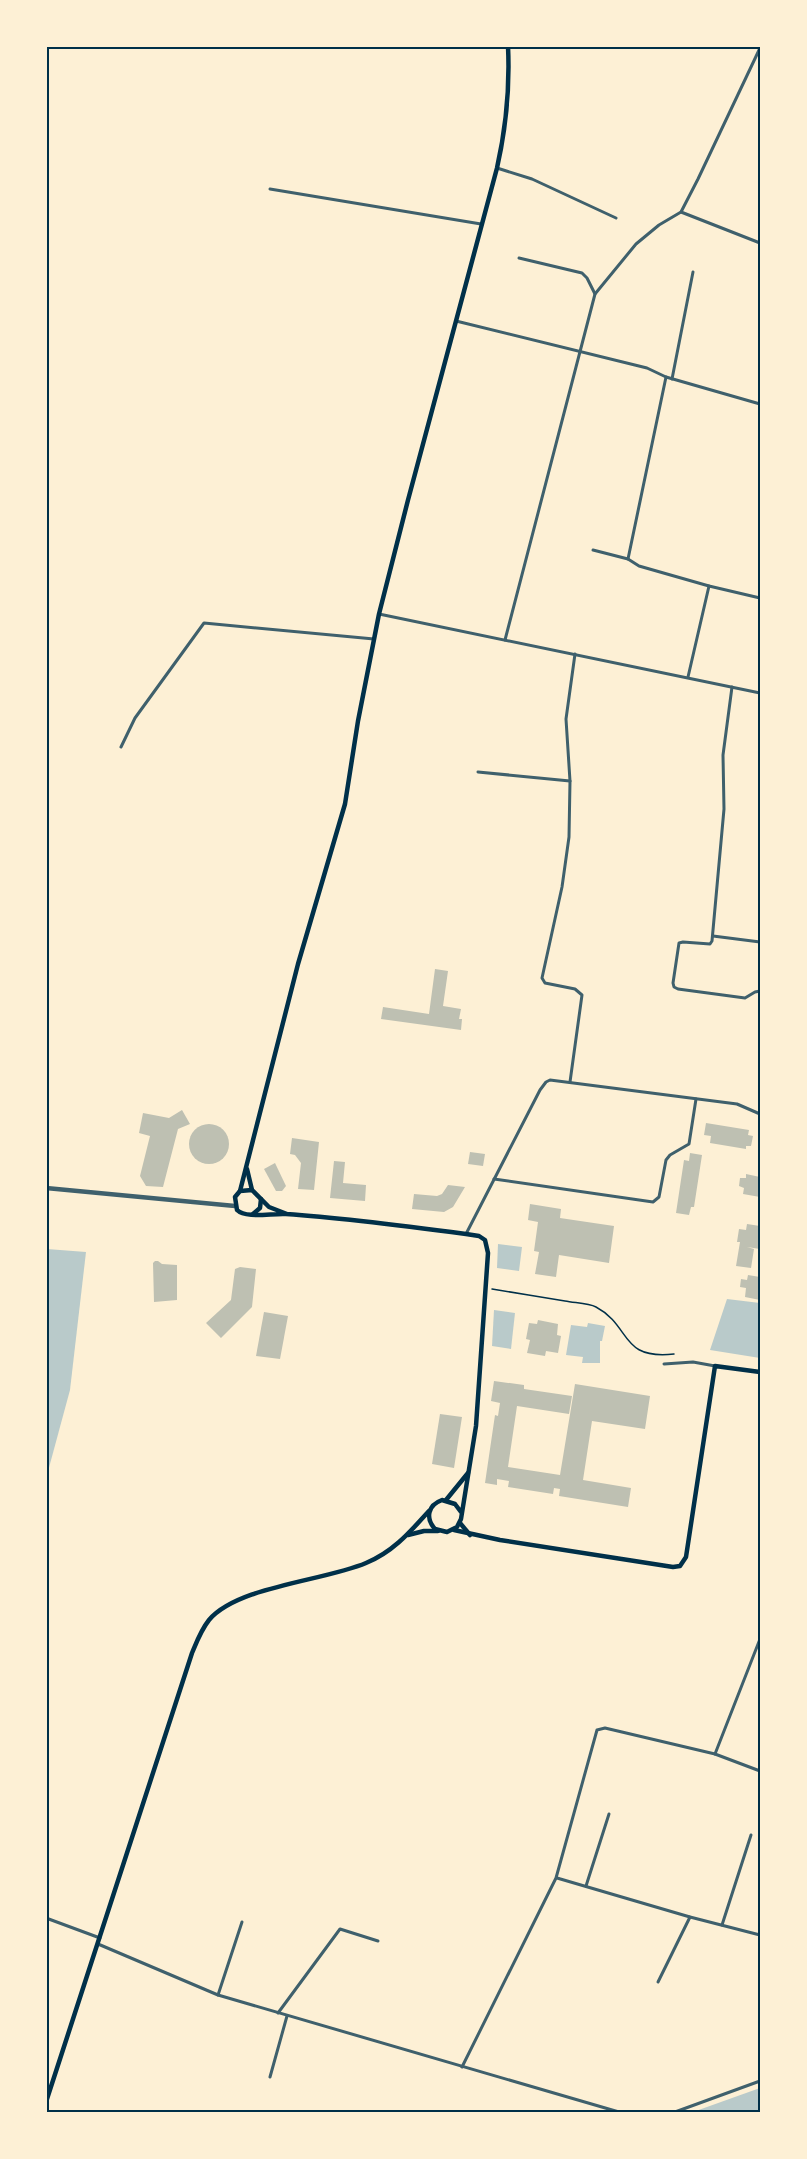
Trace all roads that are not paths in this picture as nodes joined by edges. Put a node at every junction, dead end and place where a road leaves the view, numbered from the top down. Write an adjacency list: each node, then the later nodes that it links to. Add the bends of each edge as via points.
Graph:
1 (508, 46): 3 (main road, via 506,125)
2 (760, 48): 5 (street)
3 (497, 168): 6 (street, via 532,179); 7 (main road)
4 (270, 189): 7 (street)
5 (681, 212): 8 (street); 11 (street, via 636,244)
6 (616, 218)
7 (482, 224): 12 (main road)
8 (760, 243)
9 (519, 258): 11 (street, via 582,273)
10 (693, 272): 15 (street)
11 (595, 294): 13 (street)
12 (456, 321): 13 (street); 21 (main road)
13 (580, 350): 14 (street); 23 (street)
14 (666, 377): 15 (street); 18 (street)
15 (672, 379): 16 (street)
16 (760, 404)
17 (593, 550): 18 (street)
18 (628, 559): 19 (street, via 639,566)
19 (710, 586): 20 (street); 25 (street)
20 (760, 598)
21 (380, 614): 22 (main road); 23 (street)
22 (374, 639): 28 (street, via 204,623 135,718); 37 (main road, via 345,804 298,964)
23 (506, 640): 24 (street)
24 (575, 654): 25 (street); 30 (street, via 566,720)
25 (688, 677): 26 (street)
26 (732, 687): 27 (street); 31 (street, via 723,755 724,809)
27 (760, 693)
28 (121, 747)
29 (477, 772): 30 (street)
30 (570, 781): 34 (street, via 566,860 542,978 545,983 575,989 582,995)
31 (713, 936): 32 (street); 33 (street, via 710,944 679,943 674,987 742,998)
32 (760, 942)
33 (760, 991)
34 (570, 1082): 35 (street); 38 (street, via 550,1080 543,1085)
35 (696, 1099): 36 (street, via 736,1104); 38 (street, via 689,1144 666,1160 659,1197 653,1202)
36 (760, 1114)
37 (247, 1168): 40 (main road); 41 (main road)
38 (494, 1179): 46 (street)
39 (46, 1188): 43 (street)
40 (252, 1190): 41 (main road); 42 (main road)
41 (240, 1191): 43 (main road)
42 (261, 1199): 44 (main road, via 260,1208); 45 (main road)
43 (234, 1206): 44 (main road, via 244,1215)
44 (253, 1214): 45 (main road)
45 (287, 1214): 46 (main road)
46 (466, 1234): 50 (main road, via 479,1236 486,1243)
47 (663, 1364): 48 (street, via 693,1362)
48 (715, 1366): 49 (main road); 58 (main road, via 686,1557 680,1566)
49 (760, 1372)
50 (470, 1471): 51 (main road); 53 (main road)
51 (446, 1500): 52 (main road, via 438,1501); 53 (main road)
52 (429, 1511): 56 (main road, via 430,1524); 57 (main road)
53 (460, 1512): 54 (main road)
54 (460, 1523): 55 (main road); 58 (main road)
55 (453, 1530): 56 (main road); 58 (main road)
56 (438, 1531): 57 (main road)
57 (408, 1535): 71 (main road, via 364,1564 253,1595 231,1603 209,1620 197,1640)
58 (470, 1535)
59 (760, 1639): 60 (street)
60 (715, 1754): 61 (street); 64 (street, via 599,1729)
61 (760, 1771)
62 (609, 1814): 65 (street)
63 (751, 1834): 69 (street)
64 (556, 1878): 65 (street); 78 (street)
65 (586, 1886): 66 (street)
66 (690, 1917): 69 (street); 74 (street)
67 (46, 1918): 71 (street)
68 (242, 1922): 75 (street)
69 (722, 1925): 70 (street)
70 (760, 1935)
71 (100, 1938): 73 (main road)
72 (378, 1941): 76 (street, via 340,1929)
73 (99, 1944): 75 (street); 81 (main road)
74 (658, 1982)
75 (218, 1995): 76 (street)
76 (278, 2013): 77 (street)
77 (287, 2016): 78 (street); 79 (street)
78 (462, 2067): 82 (street)
79 (270, 2077)
80 (760, 2081): 83 (street)
81 (46, 2102)
82 (619, 2112)
83 (675, 2112)

